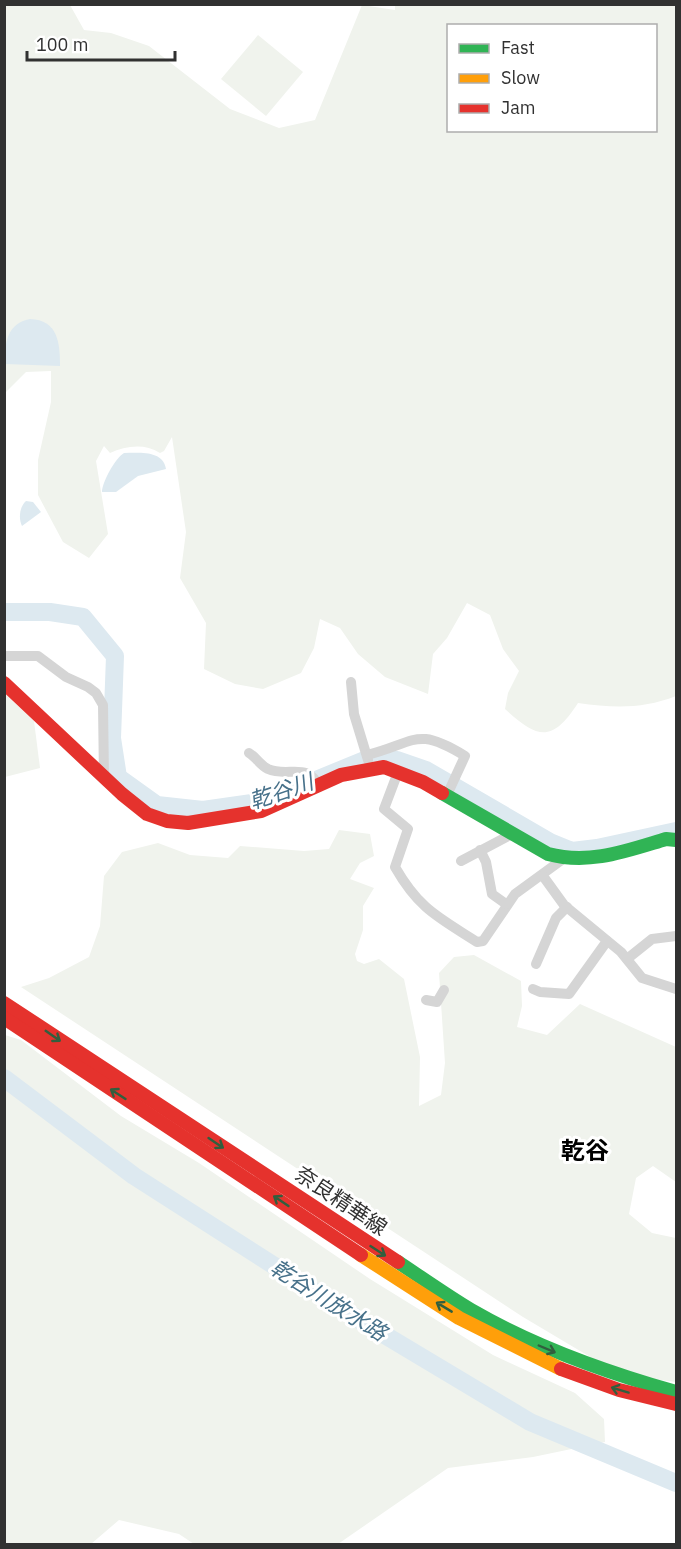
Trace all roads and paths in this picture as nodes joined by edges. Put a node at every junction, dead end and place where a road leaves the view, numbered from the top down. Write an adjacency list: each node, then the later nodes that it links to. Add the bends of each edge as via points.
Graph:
1 (4, 656): 7 (street, via 42,657 96,693 103,705)
2 (351, 682): 5 (street, via 354,714)
3 (4, 683): 7 (main road)
4 (249, 753): 8 (street, via 271,770 305,772)
5 (368, 762): 6 (main road); 8 (main road); 9 (street, via 421,738 442,742 465,756)
6 (398, 772): 9 (main road); 16 (street, via 384,809 408,829 395,864 416,900 480,943 495,928)
7 (104, 778): 8 (main road, via 147,814 188,823 261,810)
8 (317, 783)
9 (450, 790): 10 (main road)
10 (514, 833): 12 (street); 13 (main road)
11 (676, 840): 13 (main road, via 603,858)
12 (480, 850): 14 (street); 16 (street, via 492,894)
13 (563, 859): 15 (street)
14 (461, 861)
15 (543, 876): 16 (street); 17 (street)
16 (507, 904)
17 (567, 907): 19 (street); 21 (street, via 556,918)
18 (676, 936): 20 (street, via 652,939)
19 (608, 941): 20 (street); 22 (street, via 569,994)
20 (627, 959): 23 (street, via 642,978)
21 (536, 964)
22 (533, 989)
23 (676, 989)
24 (444, 990): 25 (street, via 437,1002)
25 (426, 1000)
26 (4, 1003): 28 (main road, 奈良精華線, one-way to 28, via 470,1309 572,1359)
27 (4, 1018): 29 (main road, 奈良精華線, one-way to 27, via 612,1388 569,1372 484,1331 369,1260)
28 (676, 1392)
29 (676, 1404)

